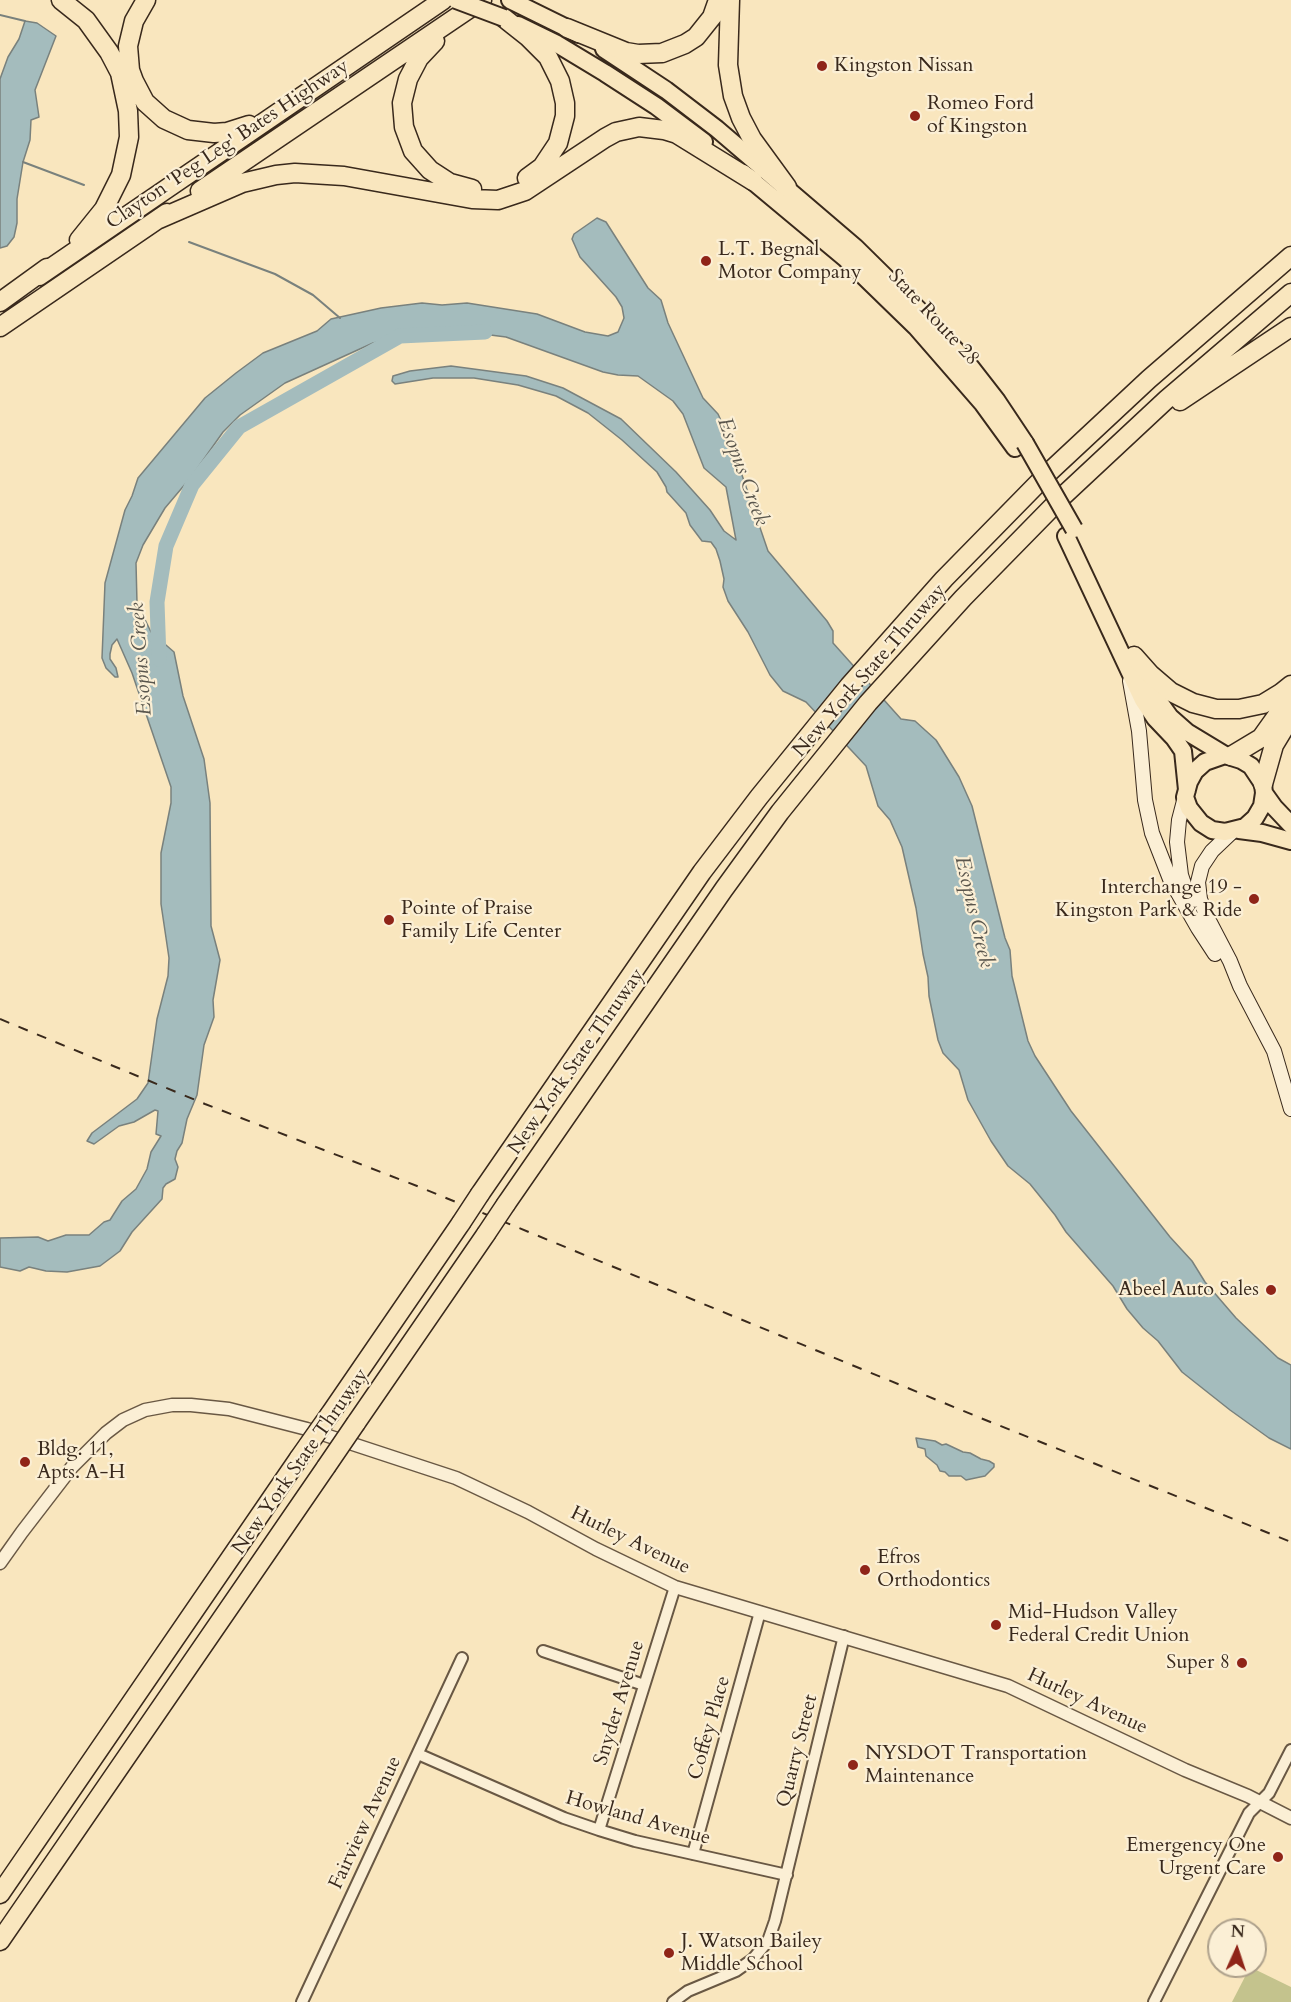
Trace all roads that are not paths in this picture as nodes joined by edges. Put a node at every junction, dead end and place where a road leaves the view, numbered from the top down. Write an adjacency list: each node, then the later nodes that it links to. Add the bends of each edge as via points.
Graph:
1 (61, 0): 16 (highway, via 95,30 115,62 126,99 129,137 121,175 104,209 90,229)
2 (146, 0): 11 (highway, via 134,21 129,58 139,92 164,120 194,131 227,132 252,124)
3 (443, 0): 11 (highway, Clayton 'Peg Leg' Bates Highway)
4 (482, 0): 8 (highway, Clayton 'Peg Leg' Bates Highway)
5 (718, 0): 10 (highway, via 712,17 696,37 662,53 626,52)
6 (730, 0): 13 (highway, via 728,65 733,96 752,139)
7 (517, 3): 10 (highway, State Route 28)
8 (460, 6): 9 (highway, State Route 28, bridge); 9 (highway, via 413,69 404,91 402,116 408,140 421,161 450,183 473,190 497,190 532,175 552,155 562,130 565,103 555,69 539,47); 14 (highway, Clayton 'Peg Leg' Bates Highway)
9 (504, 18): 12 (highway, State Route 28, via 557,44 630,88)
10 (567, 28): 13 (highway, State Route 28, via 666,90)
11 (303, 95): 16 (highway, Clayton 'Peg Leg' Bates Highway)
12 (753, 181): 14 (highway, via 677,135 639,127 616,132 525,191 498,200 472,199 344,176 295,173 242,183); 21 (highway, State Route 28, via 845,258 916,327)
13 (787, 187): 21 (highway, State Route 28, via 925,316 982,381)
14 (159, 219): 19 (highway, Clayton 'Peg Leg' Bates Highway)
15 (1291, 256): 50 (highway, New York State Thruway, bridge, via 1045,476 881,648 789,758 702,872)
16 (39, 276): 18 (highway)
17 (1291, 293): 22 (highway, New York State Thruway)
18 (0, 302)
19 (0, 327)
20 (1291, 327): 22 (highway)
21 (1021, 447): 23 (highway, State Route 28, bridge, via 1070,532)
22 (1097, 463): 51 (highway, New York State Thruway, bridge, via 901,665 810,774 706,913)
23 (1131, 663): 24 (highway, via 1171,692 1216,710 1263,704); 27 (highway, State Route 28, via 1170,717); 29 (highway, State Route 28, via 1149,709 1183,751); 33 (main road, via 1152,833 1170,879)
24 (1291, 685)
25 (1291, 696): 27 (highway, via 1261,738)
26 (1291, 717): 28 (highway, via 1274,745)
27 (1228, 756): 28 (highway, via 1251,766); 29 (highway, via 1200,766)
28 (1264, 788): 30 (highway, via 1274,807); 31 (highway, via 1259,813)
29 (1186, 793): 31 (highway, via 1189,808 1201,823 1212,830); 33 (main road, via 1177,831 1179,864 1190,902)
30 (1291, 825)
31 (1235, 831): 32 (highway); 34 (main road, via 1212,850 1202,866 1199,891 1202,907)
32 (1291, 841)
33 (1215, 954): 34 (main road)
34 (1240, 986): 35 (main road, via 1274,1051)
35 (1291, 1109)
36 (0, 1563): 37 (street, Hurley Avenue, via 72,1467 106,1433 145,1410 191,1405 262,1416 456,1478)
37 (675, 1587): 38 (street, Hurley Avenue); 42 (street, Snyder Avenue)
38 (760, 1612): 39 (street, Hurley Avenue); 48 (street, Coffey Place)
39 (844, 1636): 45 (street, Hurley Avenue, via 1008,1686); 49 (street, Quarry Street)
40 (543, 1652): 42 (street)
41 (462, 1659): 44 (street, Fairview Avenue)
42 (644, 1685): 47 (street, Snyder Avenue)
43 (1291, 1750): 45 (street, via 1278,1779)
44 (418, 1754): 47 (street, Howland Avenue); 52 (street, Fairview Avenue)
45 (1260, 1802): 46 (street, Hurley Avenue); 54 (street, via 1249,1813)
46 (1291, 1818)
47 (599, 1830): 48 (street, Howland Avenue)
48 (693, 1854): 49 (street, Howland Avenue)
49 (787, 1875): 53 (street, Quarry Street, via 764,1948 736,1971 688,1991)
50 (0, 1894)
51 (0, 1941)
52 (302, 2002)
53 (673, 2002)
54 (1154, 2002)

